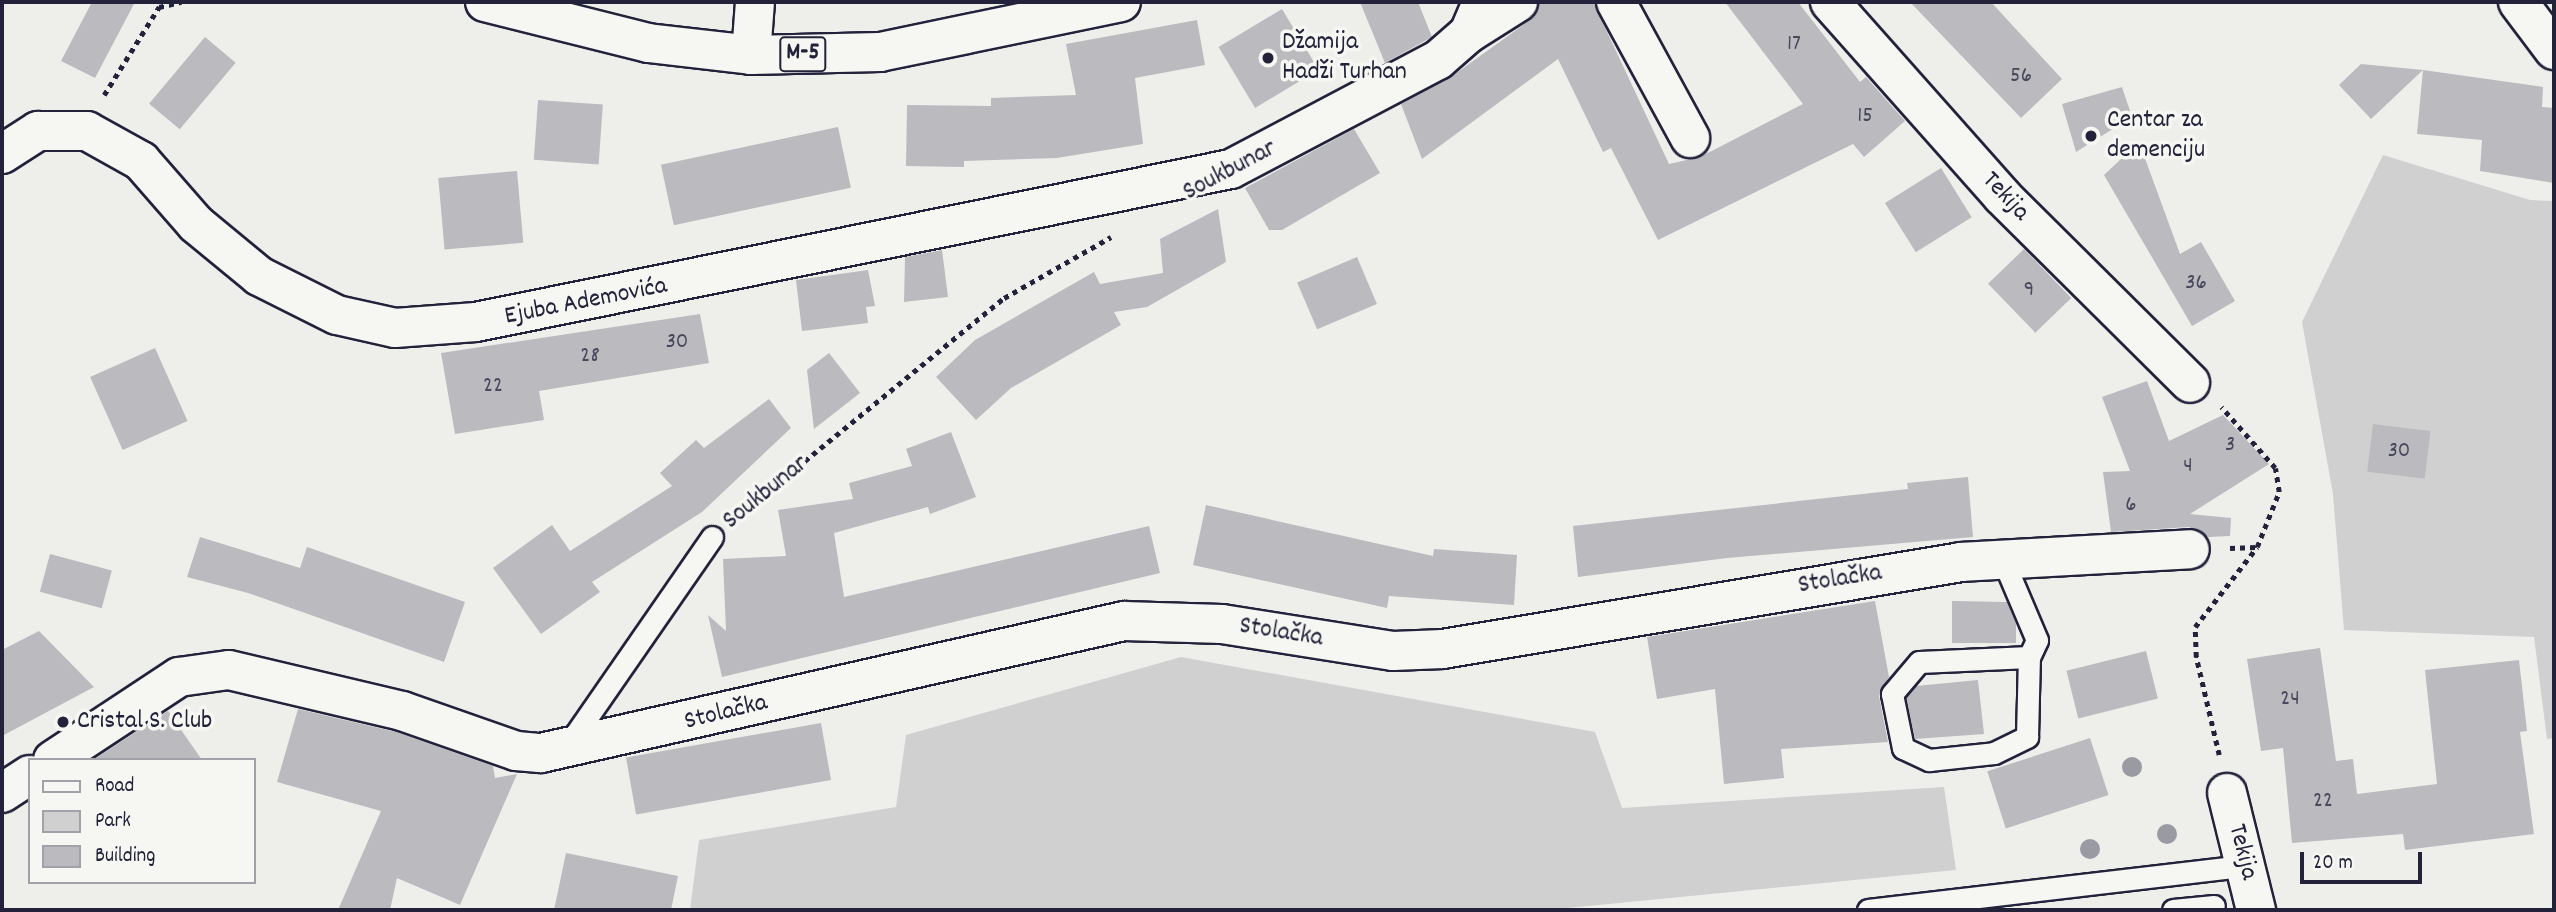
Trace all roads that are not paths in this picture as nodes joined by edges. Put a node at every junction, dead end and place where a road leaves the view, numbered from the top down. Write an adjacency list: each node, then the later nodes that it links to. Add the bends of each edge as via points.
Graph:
1 (485, 2): 10 (street, M-5, via 648,43)
2 (755, 2): 10 (street)
3 (1121, 2): 10 (street, M-5, via 880,52)
4 (1518, 2): 8 (street)
5 (1616, 2): 11 (street)
6 (1830, 2): 14 (street, Tekija, via 2002,196)
7 (2518, 2): 9 (street)
8 (1476, 18): 13 (street, Soukbunar, via 1404,79)
9 (2554, 50)
10 (751, 55)
11 (1690, 138)
12 (2, 154): 13 (street, Ejuba Ademovića, via 38,131 87,131 141,161 196,224 259,276 337,315 395,328 476,322 659,289)
13 (1231, 169)
14 (2190, 383)
15 (712, 537): 19 (lane, Soukbunar)
16 (2190, 549): 17 (street, Stolačka)
17 (2003, 560): 18 (lane, via 2037,640); 19 (street, Stolačka, via 1848,578 1443,649 1393,651 1182,620 1124,621)
18 (2029, 657): 18 (lane, via 1919,662 1892,694 1903,748 1929,760 1994,753 2027,737)
19 (565, 749): 20 (street, via 516,751 402,711 229,670 178,677)
20 (56, 758)
21 (28, 776): 22 (street)
22 (2, 793)
23 (2227, 793): 24 (street, Tekija)
24 (2245, 866): 26 (lane); 28 (street, Tekija)
25 (2214, 906): 27 (lane)
26 (1868, 910)
27 (2173, 910)
28 (2256, 910)

